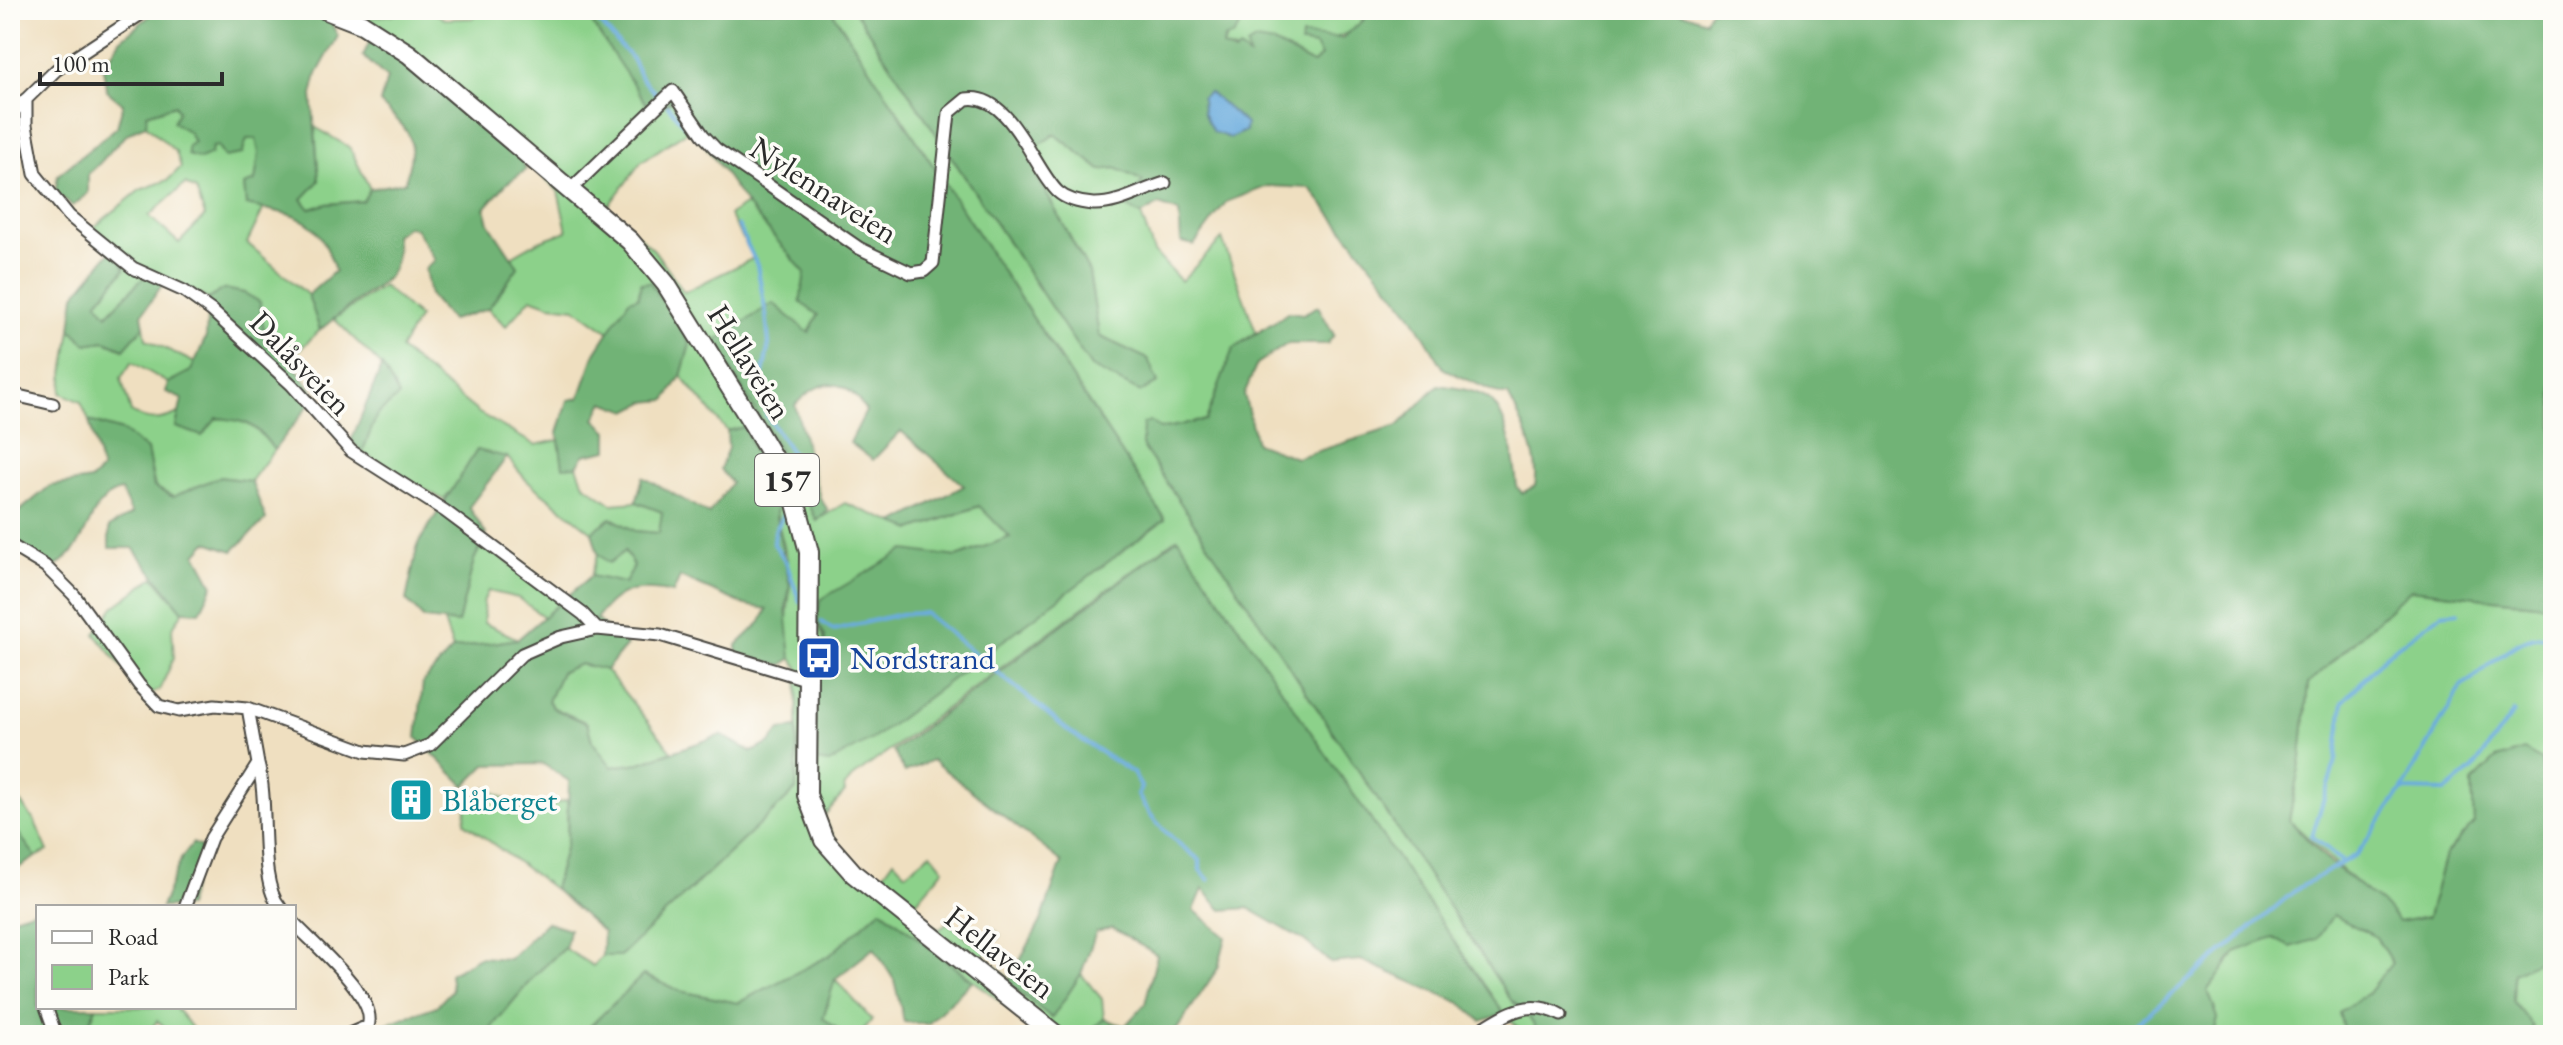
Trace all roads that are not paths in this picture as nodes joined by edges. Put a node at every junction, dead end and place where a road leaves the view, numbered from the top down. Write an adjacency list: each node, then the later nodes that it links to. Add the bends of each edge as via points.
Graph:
1 (147, 10): 3 (street, via 56,70)
2 (326, 10): 6 (main road, Hellaveien / 157, via 362,24 409,54)
3 (26, 99): 4 (street); 10 (street, Dalåsveien, via 32,166 69,216 133,268 184,291 212,311 301,394 351,451 465,525)
4 (10, 115)
5 (1165, 183): 6 (street, Nylennaveien, via 1105,203 1067,198 1053,187 1013,124 979,100 966,99 949,113 933,263 911,273 859,248 735,163 703,135 673,91)
6 (570, 190): 11 (main road, Hellaveien / 157, via 656,270 793,492 809,552)
7 (10, 394): 8 (street)
8 (53, 404)
9 (10, 545): 12 (street, via 45,566 67,588 159,706 179,711 215,705)
10 (597, 629): 11 (street, via 660,635); 12 (street, via 522,654 430,745 404,755 365,751)
11 (809, 680): 21 (main road, Hellaveien / 157, via 807,795 817,828 832,852)
12 (248, 708): 13 (street)
13 (258, 764): 14 (street, via 211,838); 15 (street, via 266,808 267,884)
14 (186, 905)
15 (279, 905)
16 (296, 925): 20 (street, via 351,982 366,1006 368,1026)
17 (47, 1009): 19 (street)
18 (1561, 1015): 22 (street, via 1546,1007 1522,1006)
19 (56, 1035)
20 (347, 1035)
21 (1056, 1035)
22 (1472, 1035)

